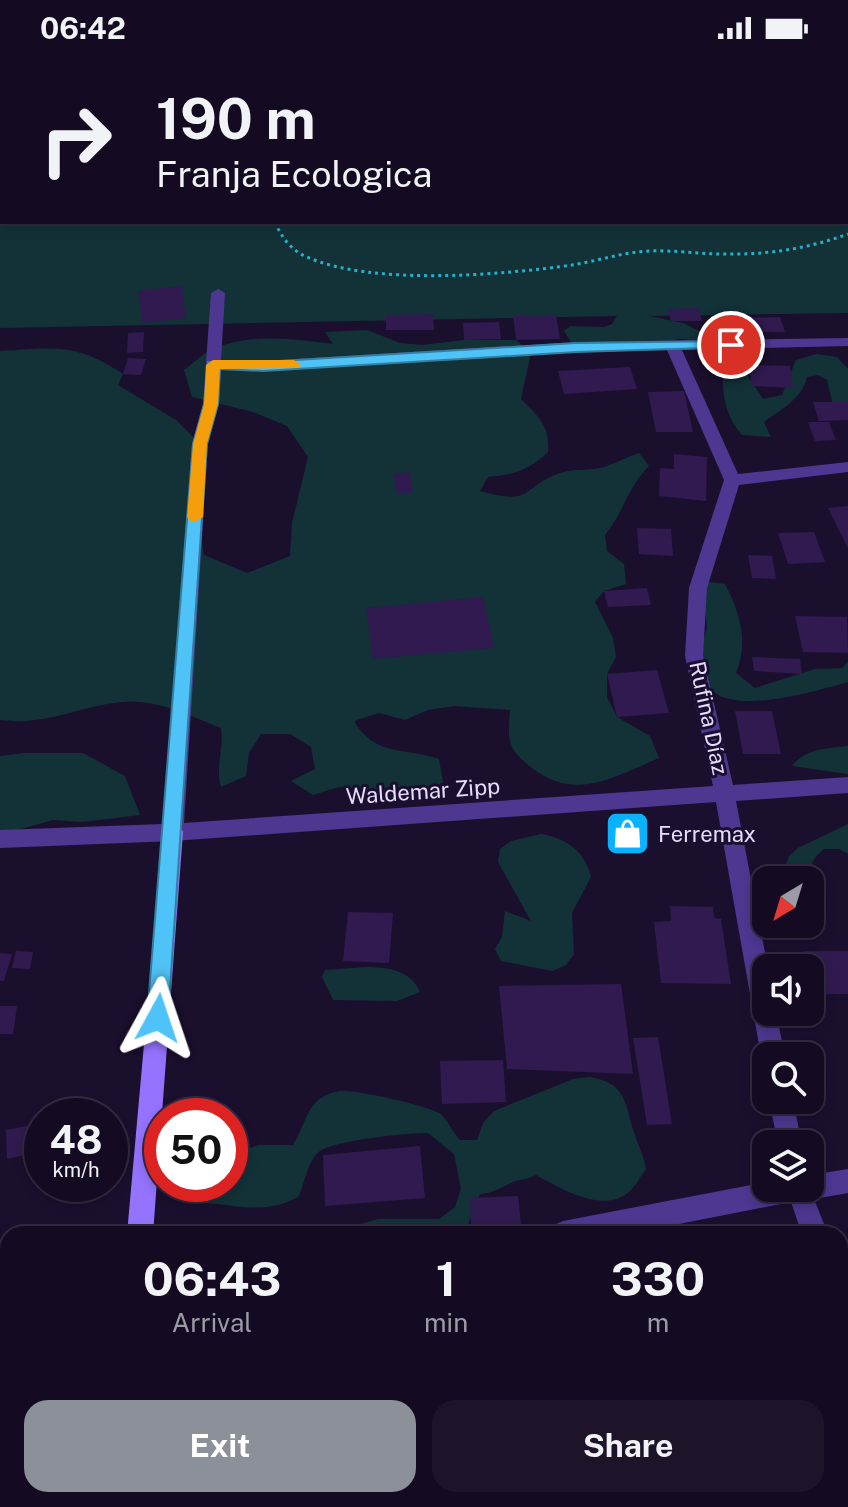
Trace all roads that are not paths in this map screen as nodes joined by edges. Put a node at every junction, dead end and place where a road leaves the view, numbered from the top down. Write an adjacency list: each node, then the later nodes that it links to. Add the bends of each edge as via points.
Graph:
1 (218, 293): 4 (street)
2 (848, 342): 3 (street)
3 (673, 346): 4 (street); 6 (street)
4 (213, 365): 9 (street, via 211,404 200,444)
5 (848, 467): 6 (street)
6 (732, 480): 8 (street, Rufina Díaz, via 698,588 694,656)
7 (848, 785): 8 (street, Waldemar Zipp)
8 (725, 794): 9 (street, Waldemar Zipp); 11 (street, Rufina Díaz)
9 (173, 832): 10 (street, Waldemar Zipp); 16 (main road)
10 (0, 839)
11 (770, 1042)
12 (848, 1181): 13 (street)
13 (824, 1185)
14 (752, 1197): 17 (street)
15 (804, 1202): 18 (street)
16 (141, 1226)
17 (604, 1226)
18 (812, 1226)

